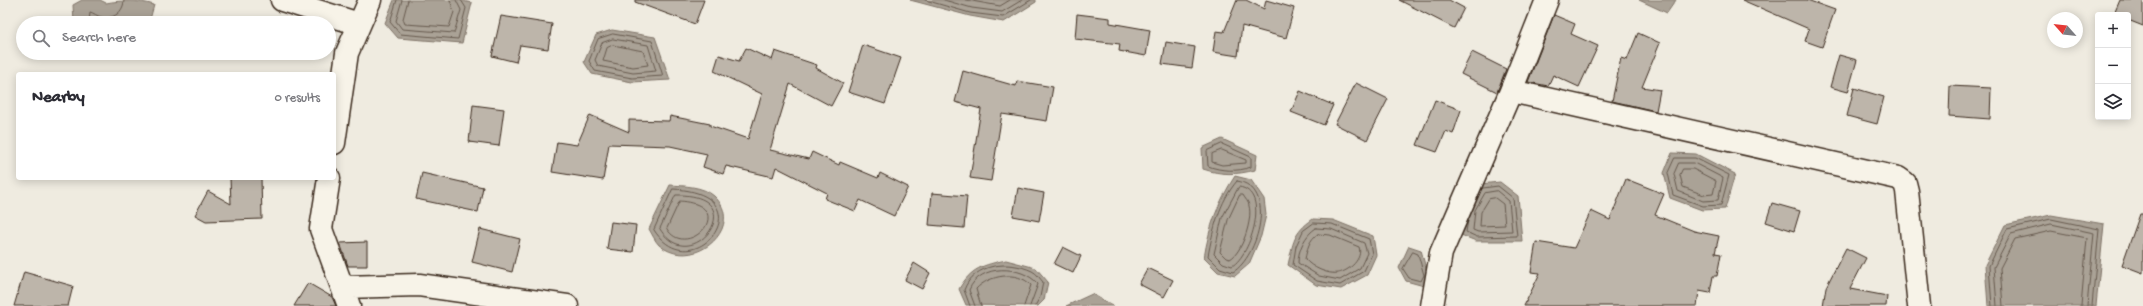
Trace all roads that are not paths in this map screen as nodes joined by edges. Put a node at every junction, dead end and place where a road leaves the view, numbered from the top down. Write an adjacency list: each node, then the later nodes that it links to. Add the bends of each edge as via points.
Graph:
1 (282, 0): 4 (street)
2 (370, 0): 6 (street)
3 (1547, 0): 7 (street)
4 (333, 16)
5 (336, 17): 6 (street)
6 (359, 24): 8 (street, via 347,53)
7 (1511, 91): 12 (street, via 1441,253); 13 (street, via 1898,178 1905,183 1907,191)
8 (336, 129)
9 (329, 180): 10 (street, via 321,229)
10 (346, 297): 11 (street, via 419,285)
11 (567, 306)
12 (1432, 306)
13 (1919, 306)

